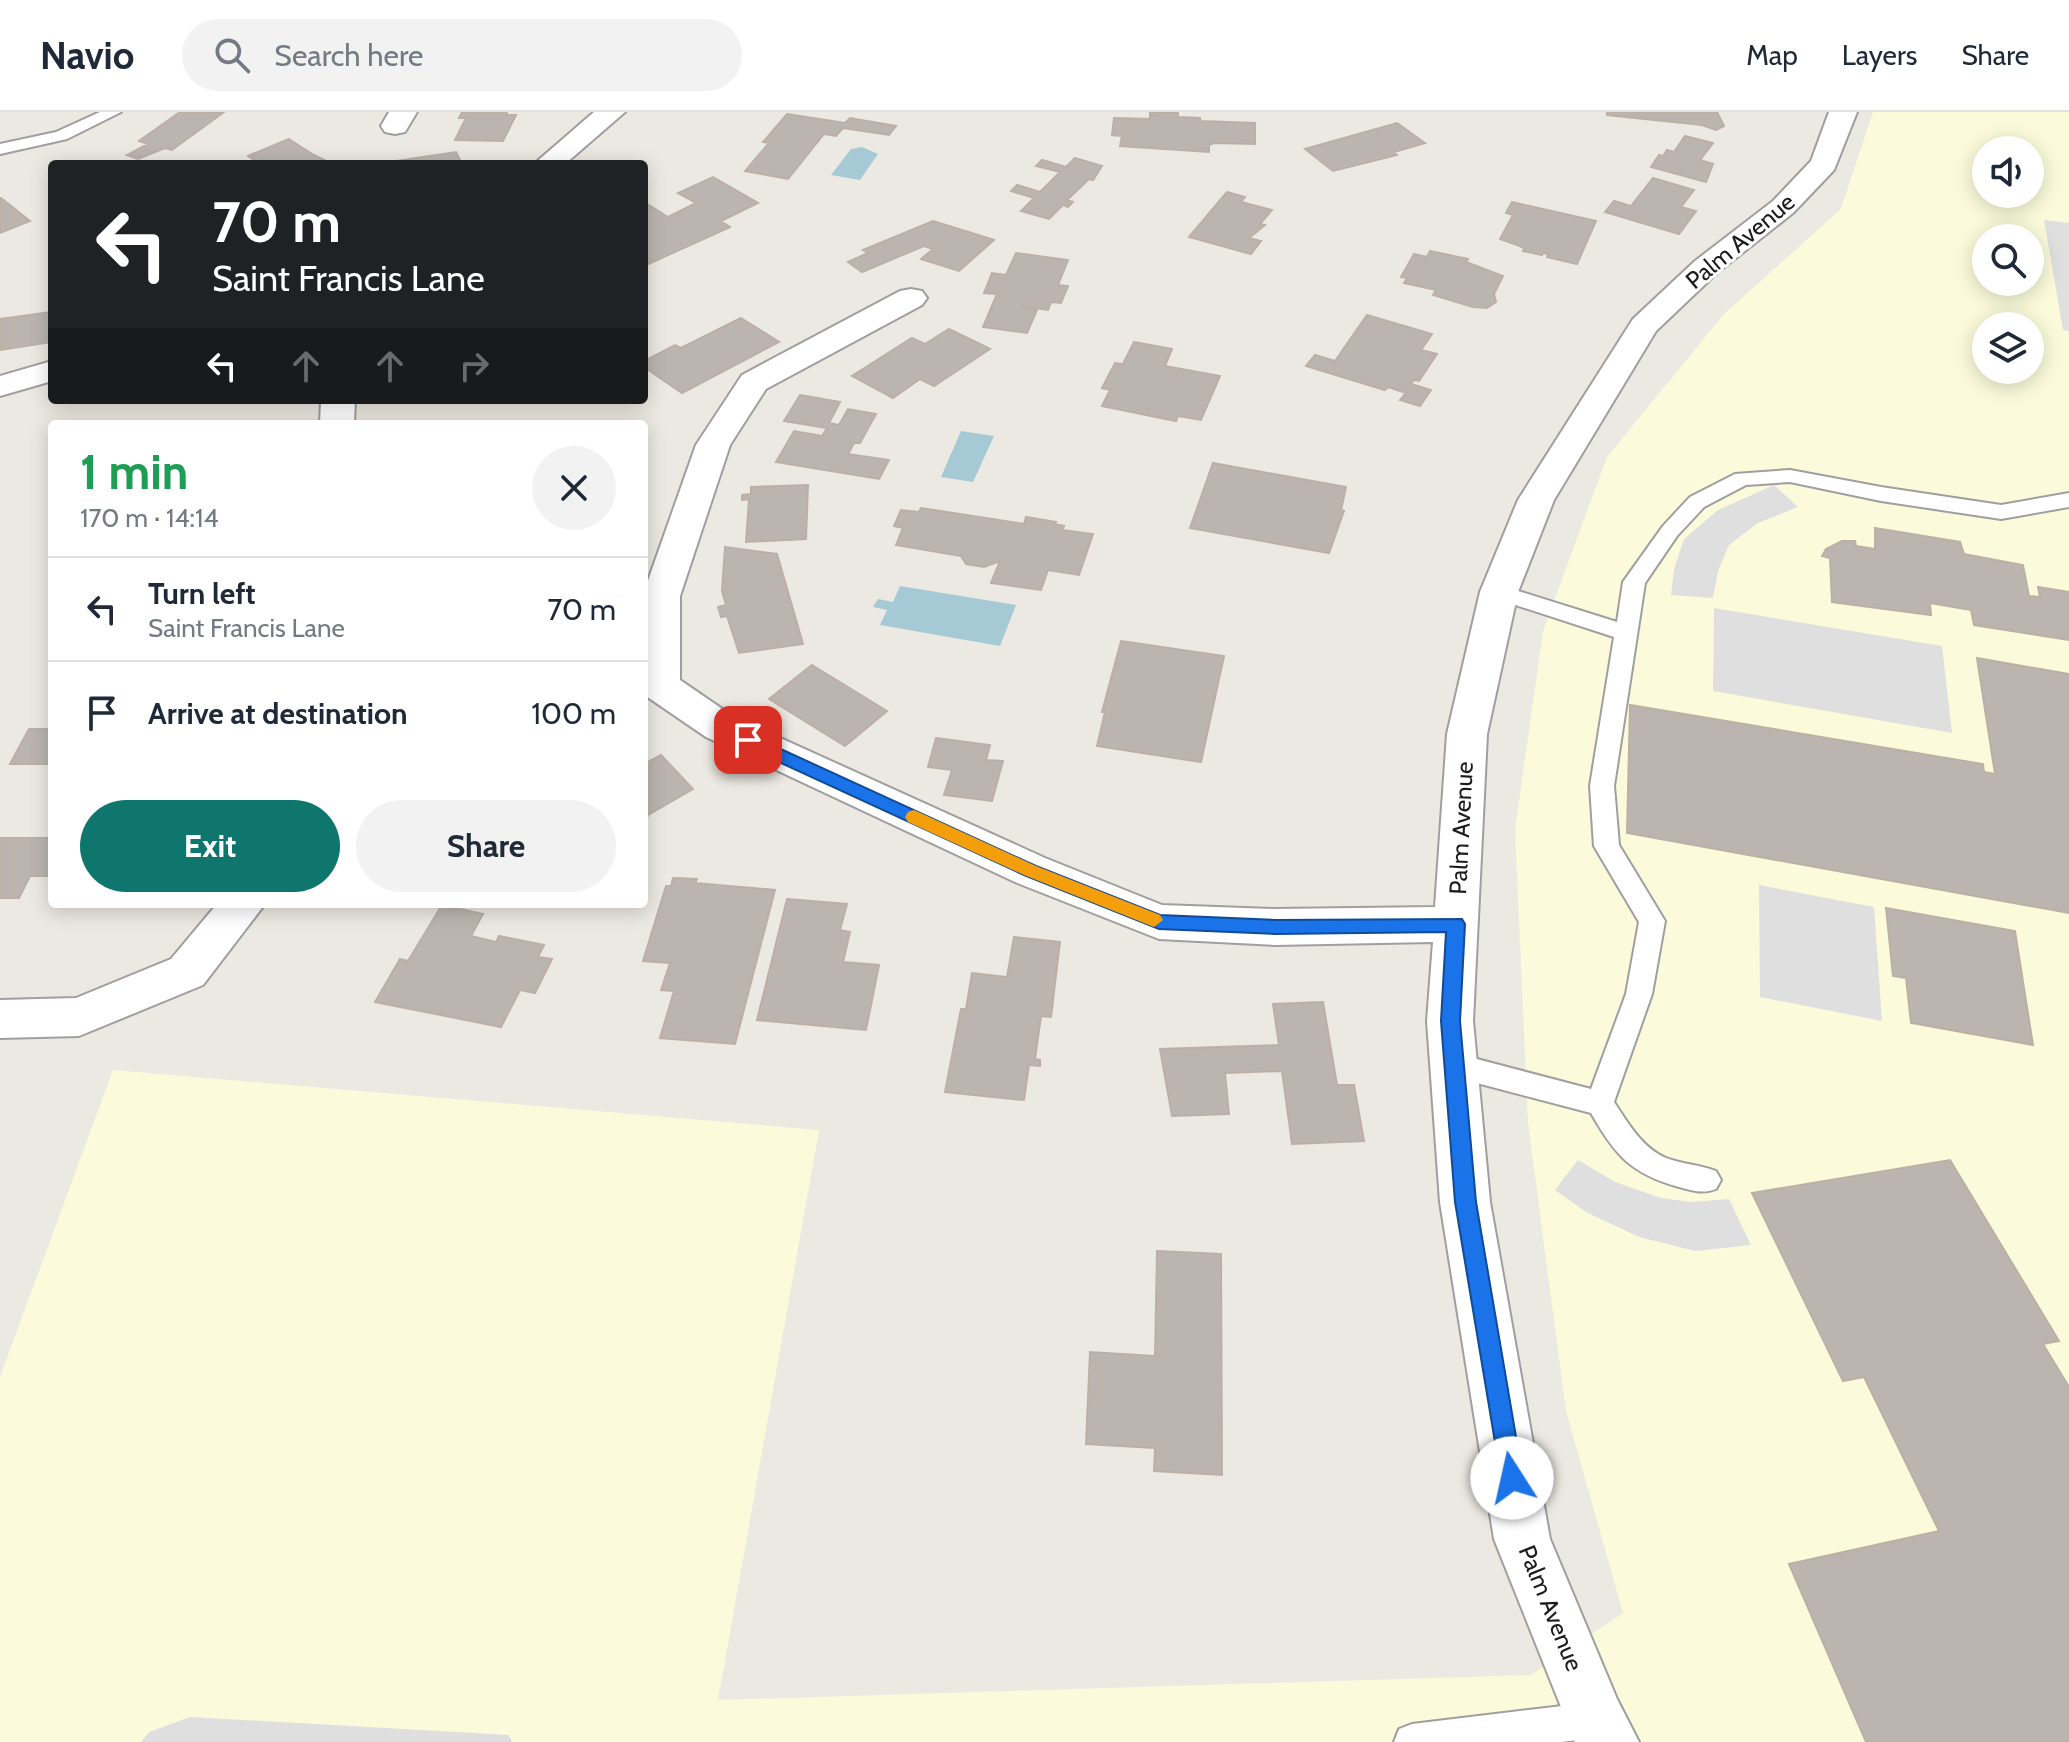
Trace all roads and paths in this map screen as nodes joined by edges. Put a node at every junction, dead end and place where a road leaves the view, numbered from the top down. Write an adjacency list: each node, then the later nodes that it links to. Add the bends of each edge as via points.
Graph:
1 (113, 112): 4 (lane, via 61,136)
2 (611, 112): 5 (street)
3 (1843, 112): 10 (street, Palm Avenue, via 1824,164 1783,207 1706,267 1644,326 1536,500)
4 (0, 149)
5 (553, 160)
6 (911, 298): 13 (street, via 754,382 713,445 661,596 660,686 720,727 1030,870 1159,922 1275,927)
7 (48, 372): 8 (street)
8 (0, 386)
9 (2069, 500): 11 (lane, via 2001,512 1790,476 1742,479 1697,502 1670,531 1634,582)
10 (1499, 592): 11 (lane); 13 (street, Palm Avenue, via 1467,734)
11 (1625, 633): 16 (lane, via 1602,786 1607,846 1652,921 1639,994)
12 (240, 908): 14 (street, via 187,972 79,1017)
13 (1456, 924): 15 (street, Palm Avenue, via 1450,1021)
14 (0, 1019)
15 (1454, 1065): 16 (lane); 18 (street, Palm Avenue, via 1465,1202 1522,1539)
16 (1600, 1103): 17 (lane, via 1628,1150 1665,1173)
17 (1706, 1180)
18 (1602, 1731): 19 (lane)
19 (1412, 1742)

